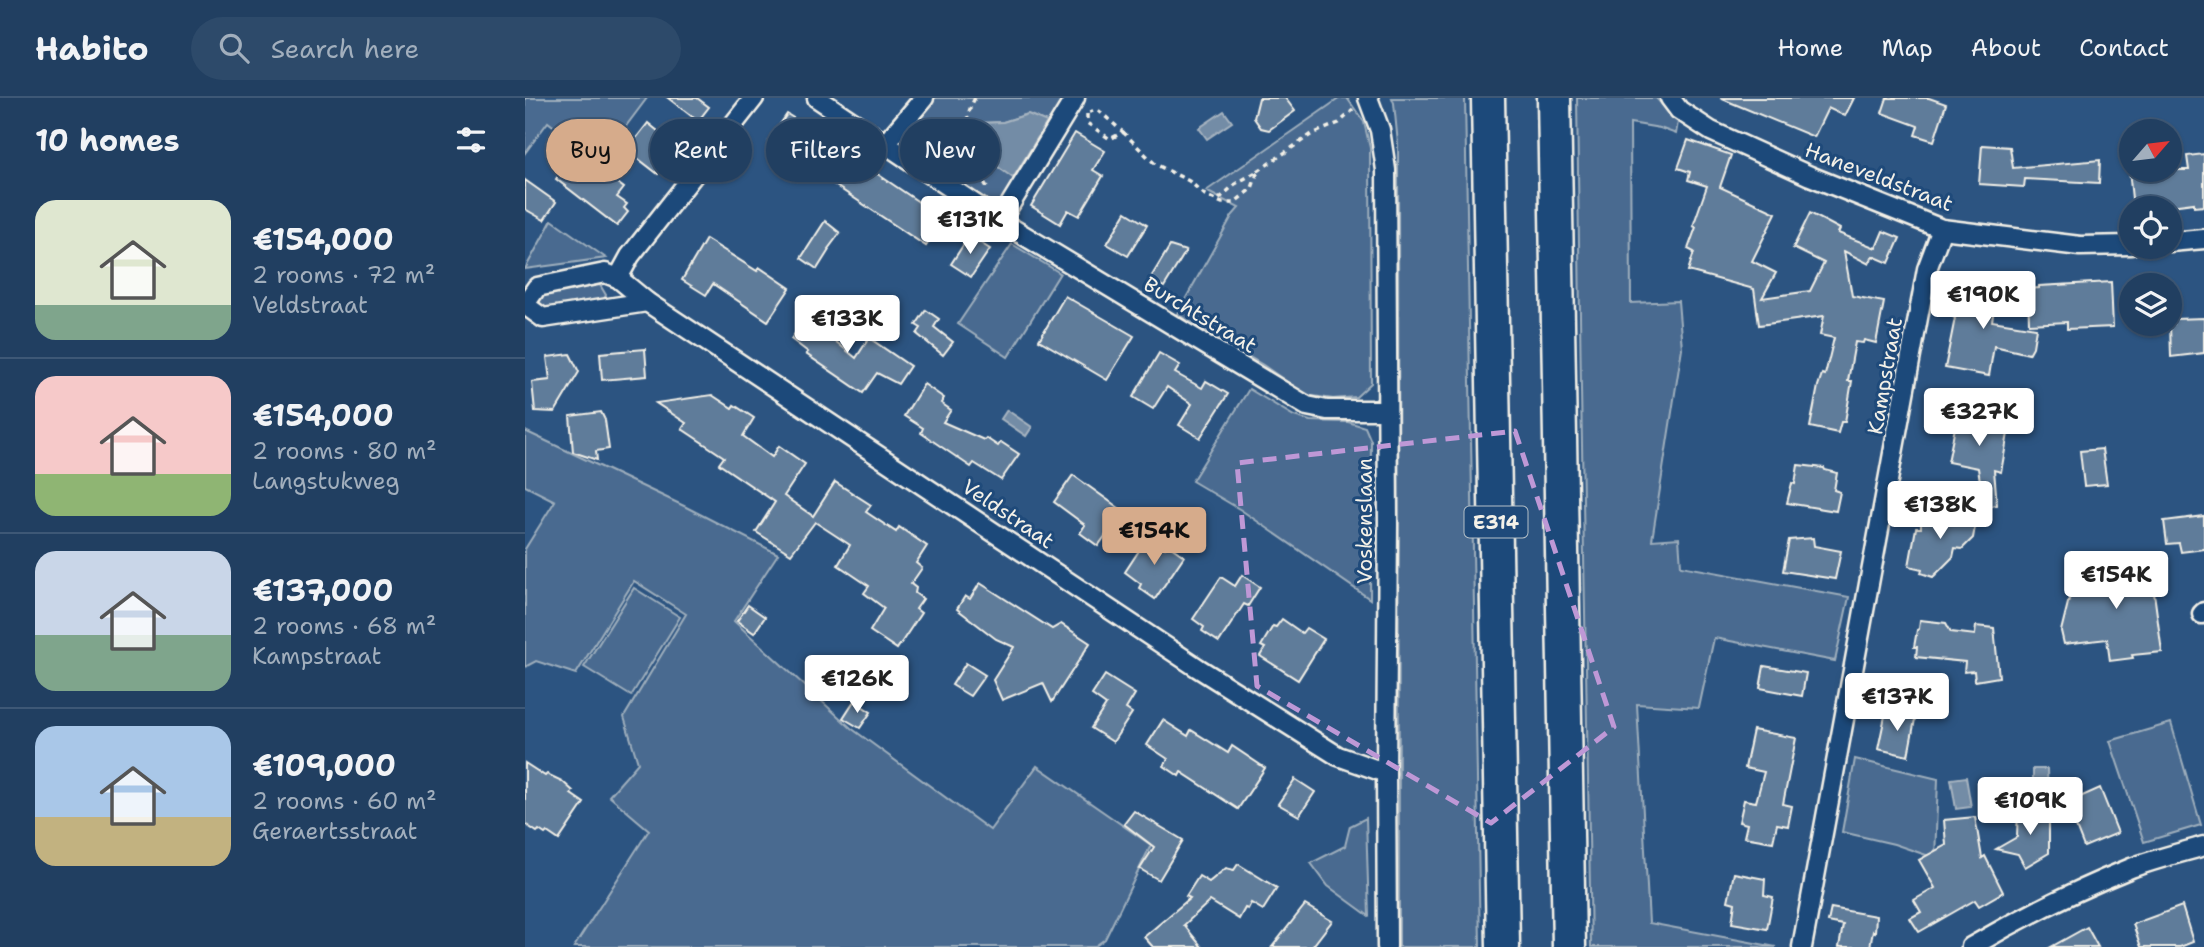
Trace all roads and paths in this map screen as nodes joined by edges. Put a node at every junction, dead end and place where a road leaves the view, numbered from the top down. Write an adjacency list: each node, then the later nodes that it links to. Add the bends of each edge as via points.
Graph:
1 (754, 98): 21 (street)
2 (817, 98): 10 (street, Burchtstraat)
3 (925, 98): 12 (street)
4 (975, 98): 16 (path, via 968,110 965,141)
5 (1488, 98): 28 (highway, E314)
6 (1553, 98): 29 (highway)
7 (1670, 98): 17 (street, Haneveldstraat, via 1679,110 1711,131)
8 (1362, 102): 14 (path, via 1339,123 1312,134); 24 (street, Voskenslaan, via 1380,130 1385,170)
9 (1078, 105): 11 (path, via 1098,110); 11 (path, via 1087,123 1110,139); 16 (street)
10 (848, 119)
11 (1123, 132): 15 (path, via 1154,164)
12 (886, 142)
13 (886, 145): 16 (street, Burchtstraat)
14 (1258, 171): 15 (path); 15 (path, via 1252,188 1234,203)
15 (1218, 200)
16 (1002, 217): 24 (street, Burchtstraat, via 1307,406)
17 (1942, 229): 20 (street, Haneveldstraat, via 2080,246); 30 (street, Kampstraat, via 1927,269)
18 (2204, 239): 19 (street)
19 (2182, 241)
20 (2119, 245)
21 (618, 278): 22 (street, Veldstraat); 23 (street, via 605,273 537,287)
22 (647, 302): 23 (street, via 543,318); 25 (street, Veldstraat, via 1198,668 1338,756)
23 (525, 304)
24 (1387, 410): 25 (street, Voskenslaan)
25 (1386, 773): 27 (street, Voskenslaan)
26 (2204, 846): 31 (street, via 2134,867 2073,893)
27 (1387, 947)
28 (1503, 947)
29 (1569, 947)
30 (1803, 947)
31 (1971, 947)

